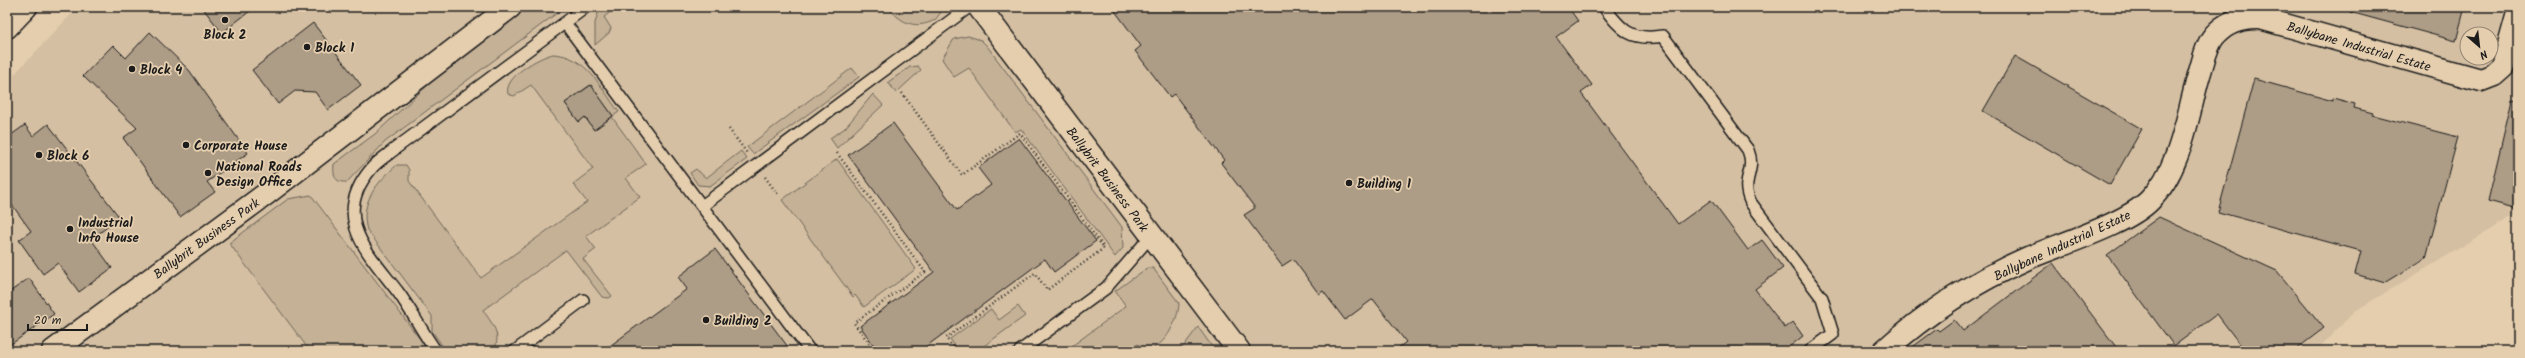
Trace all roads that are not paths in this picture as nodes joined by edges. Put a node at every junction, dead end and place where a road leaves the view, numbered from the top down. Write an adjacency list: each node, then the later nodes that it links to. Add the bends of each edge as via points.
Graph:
1 (26, 7): 9 (main road)
2 (510, 7): 13 (main road, Ballybrit Business Park, via 266,194)
3 (586, 7): 8 (lane)
4 (969, 7): 10 (lane)
5 (979, 7): 11 (main road, Ballybrit Business Park)
6 (1604, 7): 19 (lane, via 1627,32 1638,38 1663,36 1748,150 1752,162 1746,182 1746,193 1822,298 1831,326 1833,334)
7 (2518, 13): 20 (main road, Ballybane Industrial Estate, via 2503,67 2494,75 2481,80 2260,18 2246,17 2234,21 2213,37 2204,57 2169,173 2150,201 2129,216 2026,259 1961,293 1912,326)
8 (565, 23): 10 (lane); 14 (lane, via 371,168 357,191 352,212 355,231 411,309)
9 (7, 27)
10 (702, 206): 16 (lane)
11 (1150, 236): 17 (lane, via 1106,288); 18 (main road, Ballybrit Business Park)
12 (583, 300): 15 (lane)
13 (53, 351)
14 (436, 351)
15 (514, 351)
16 (810, 351)
17 (1020, 351)
18 (1239, 351)
19 (1810, 351)
20 (1884, 351)

